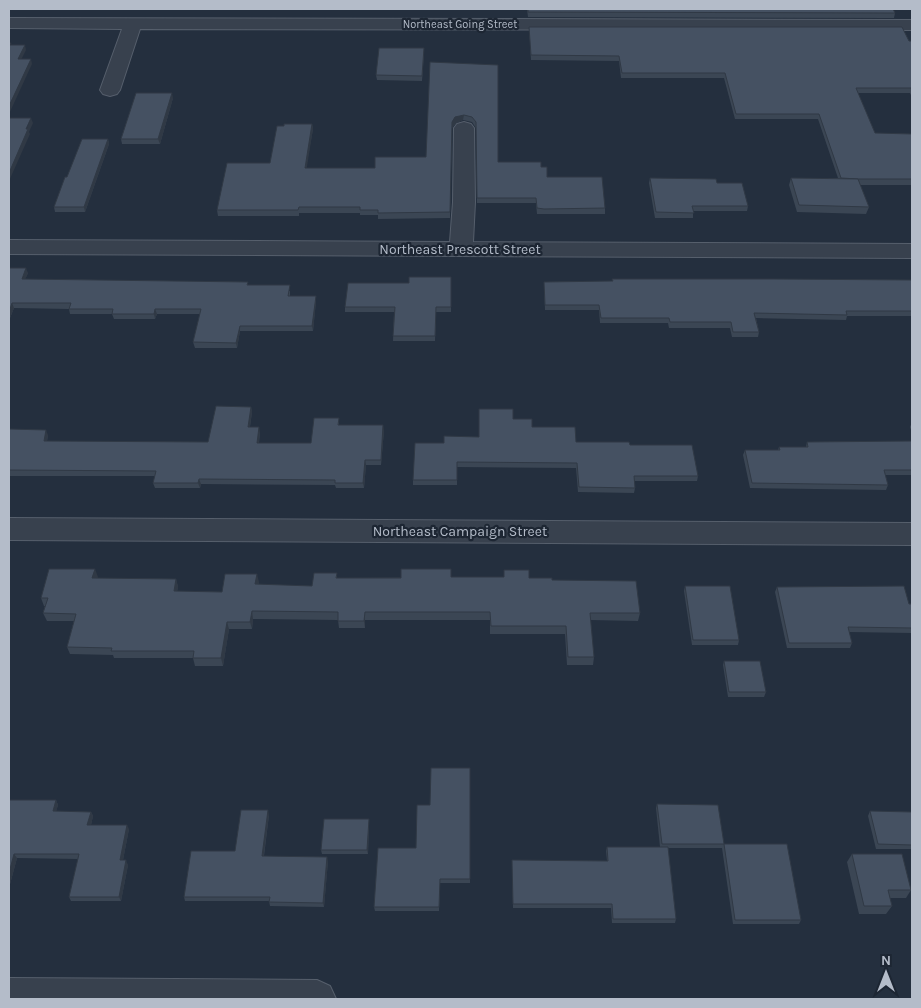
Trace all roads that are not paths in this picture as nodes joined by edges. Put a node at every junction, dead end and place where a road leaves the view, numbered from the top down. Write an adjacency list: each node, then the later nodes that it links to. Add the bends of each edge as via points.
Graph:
1 (9, 22): 2 (street, Northeast Going Street)
2 (133, 23): 3 (street, Northeast Going Street); 4 (street)
3 (912, 25)
4 (110, 90)
5 (464, 128): 7 (street)
6 (9, 247): 7 (street, Northeast Prescott Street)
7 (460, 249): 8 (street, Northeast Prescott Street)
8 (912, 251)
9 (9, 529): 10 (street, Northeast Campaign Street)
10 (912, 534)
11 (9, 997): 12 (street)
12 (317, 999)

